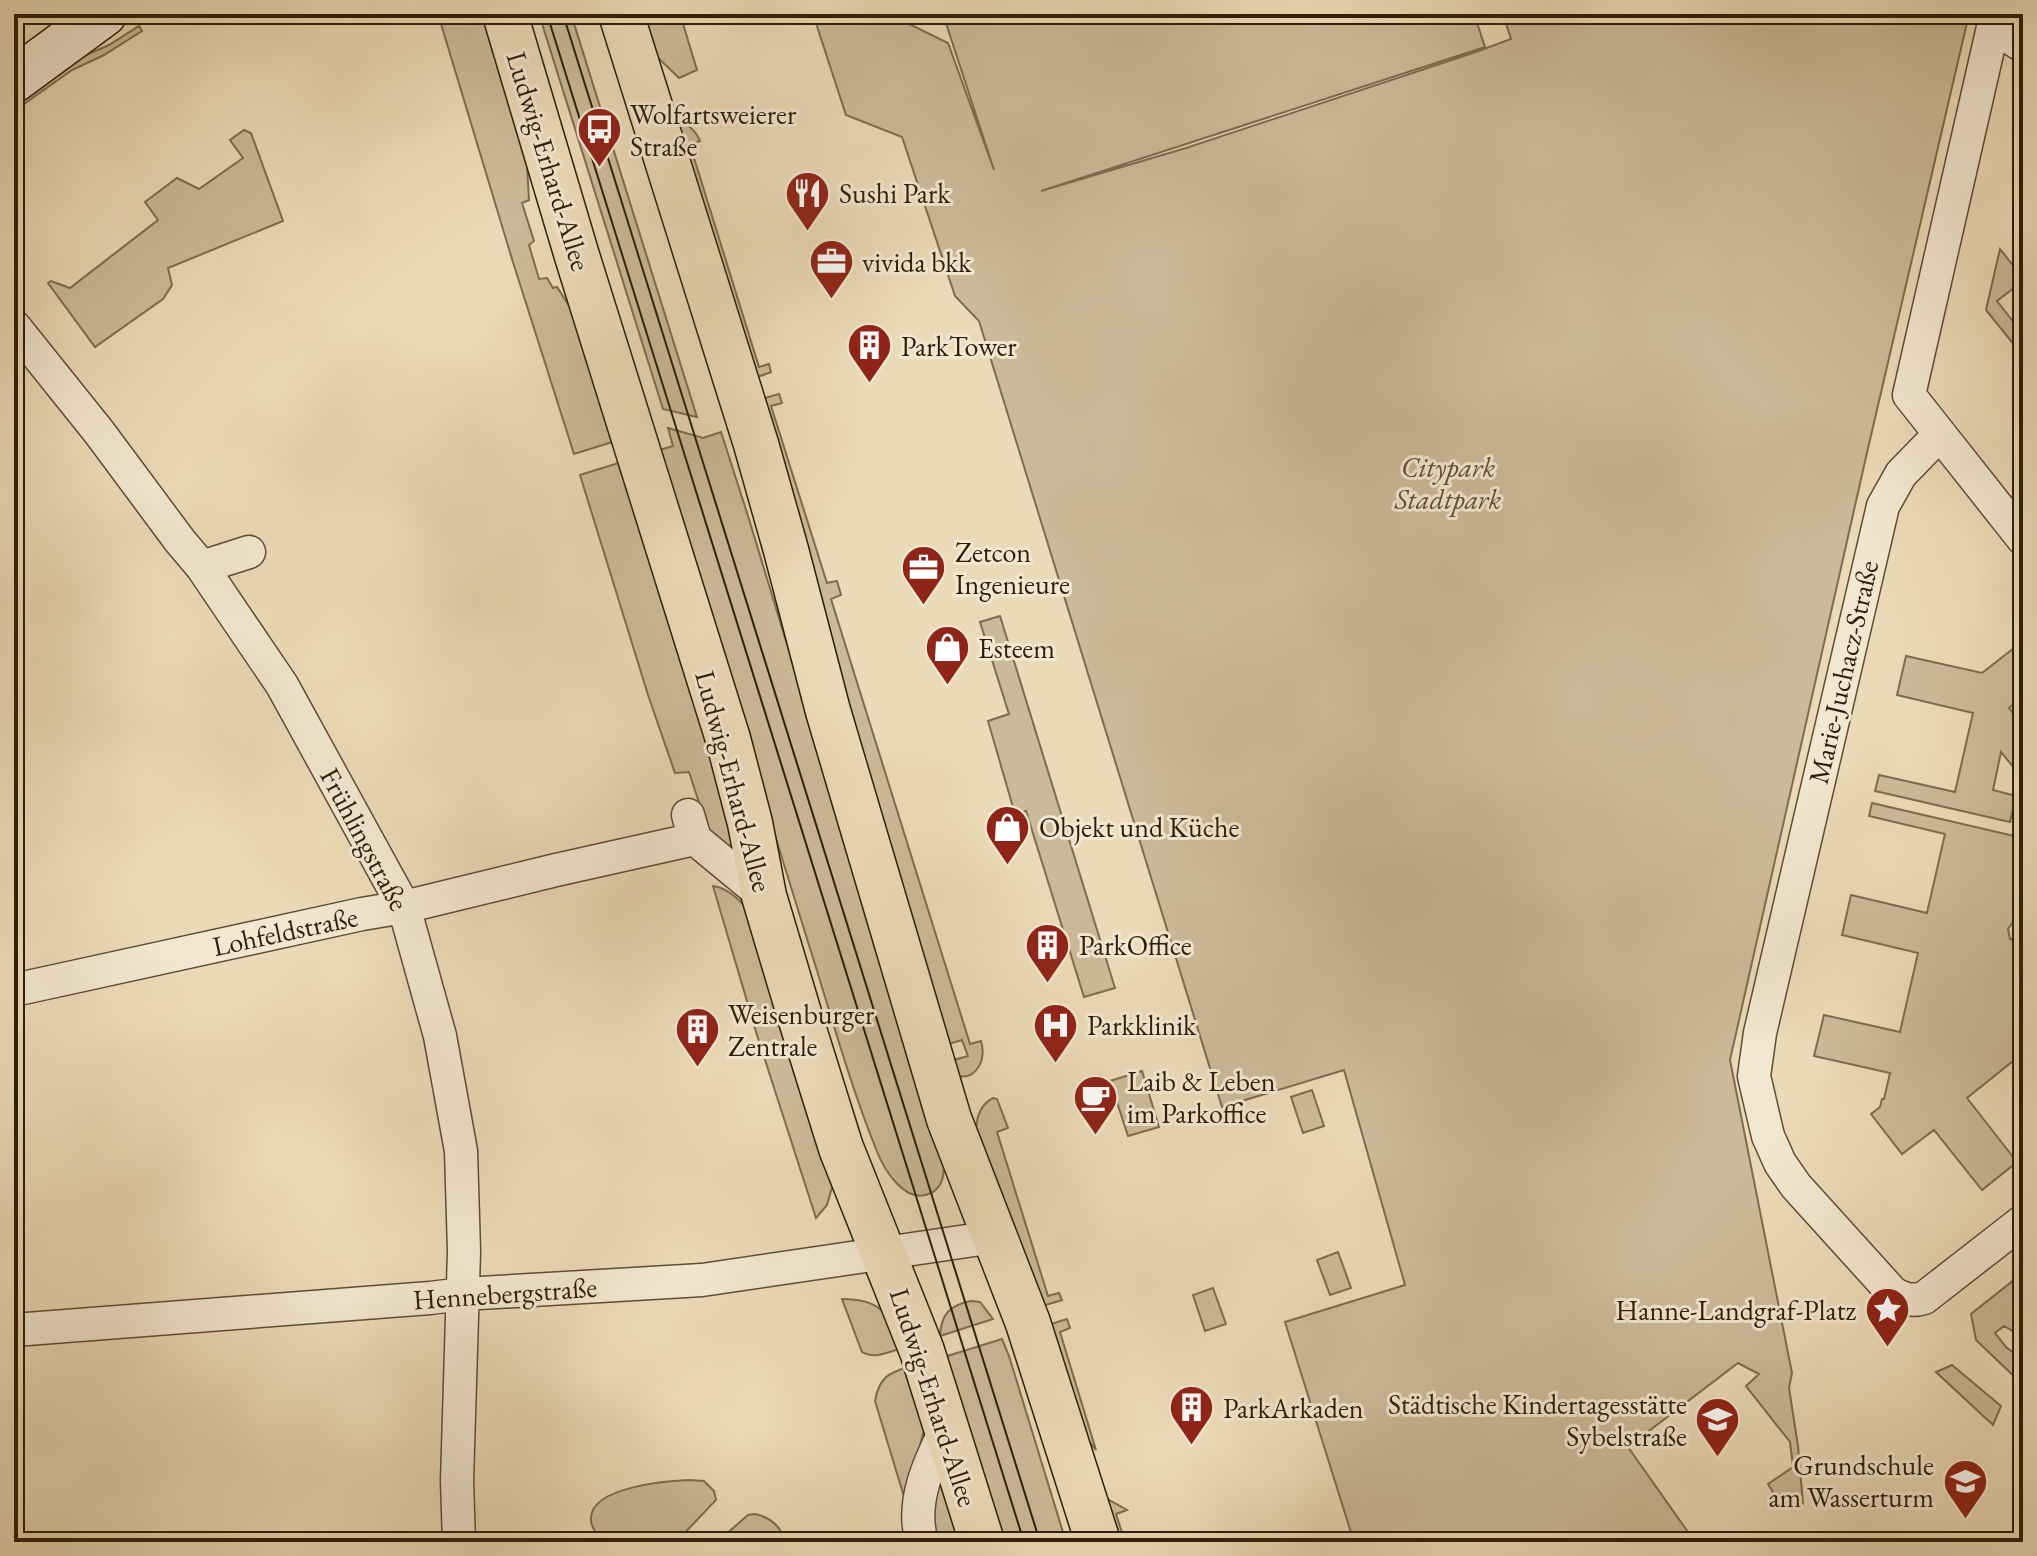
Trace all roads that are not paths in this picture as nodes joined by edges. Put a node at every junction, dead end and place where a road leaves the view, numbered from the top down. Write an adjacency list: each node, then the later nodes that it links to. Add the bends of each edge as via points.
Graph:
1 (104, 14): 6 (main road)
2 (505, 14): 12 (main road, Ludwig-Erhard-Allee, via 728,739)
3 (621, 14): 16 (main road, via 756,444 828,711 949,1119)
4 (1995, 20): 5 (street); 8 (street, via 1909,395)
5 (2023, 46)
6 (14, 80)
7 (14, 326): 11 (street, Frühlingstraße)
8 (1940, 434): 9 (street); 15 (street, Marie-Juchacz-Straße, via 1901,474 1883,506 1754,1076 1780,1163 1900,1297 1917,1301 1934,1293)
9 (2023, 539)
10 (249, 552): 11 (street)
11 (202, 567): 13 (street, Frühlingstraße, via 282,685)
12 (764, 896): 13 (street, Lohfeldstraße, via 692,827 556,870); 17 (main road, Ludwig-Erhard-Allee, via 841,1148)
13 (404, 907): 14 (street, Lohfeldstraße); 18 (street, Frühlingstraße, via 440,1036 461,1151)
14 (14, 990)
15 (2023, 1221)
16 (994, 1237): 17 (street, Hennebergstraße); 24 (main road, via 1028,1323)
17 (884, 1254): 18 (street, Hennebergstraße, via 702,1280); 20 (main road, Ludwig-Erhard-Allee)
18 (463, 1294): 19 (street, Hennebergstraße); 21 (street, Frühlingstraße)
19 (14, 1330)
20 (946, 1429): 22 (street, via 918,1502); 23 (main road, Ludwig-Erhard-Allee)
21 (459, 1542)
22 (922, 1542)
23 (982, 1542)
24 (1098, 1542)

